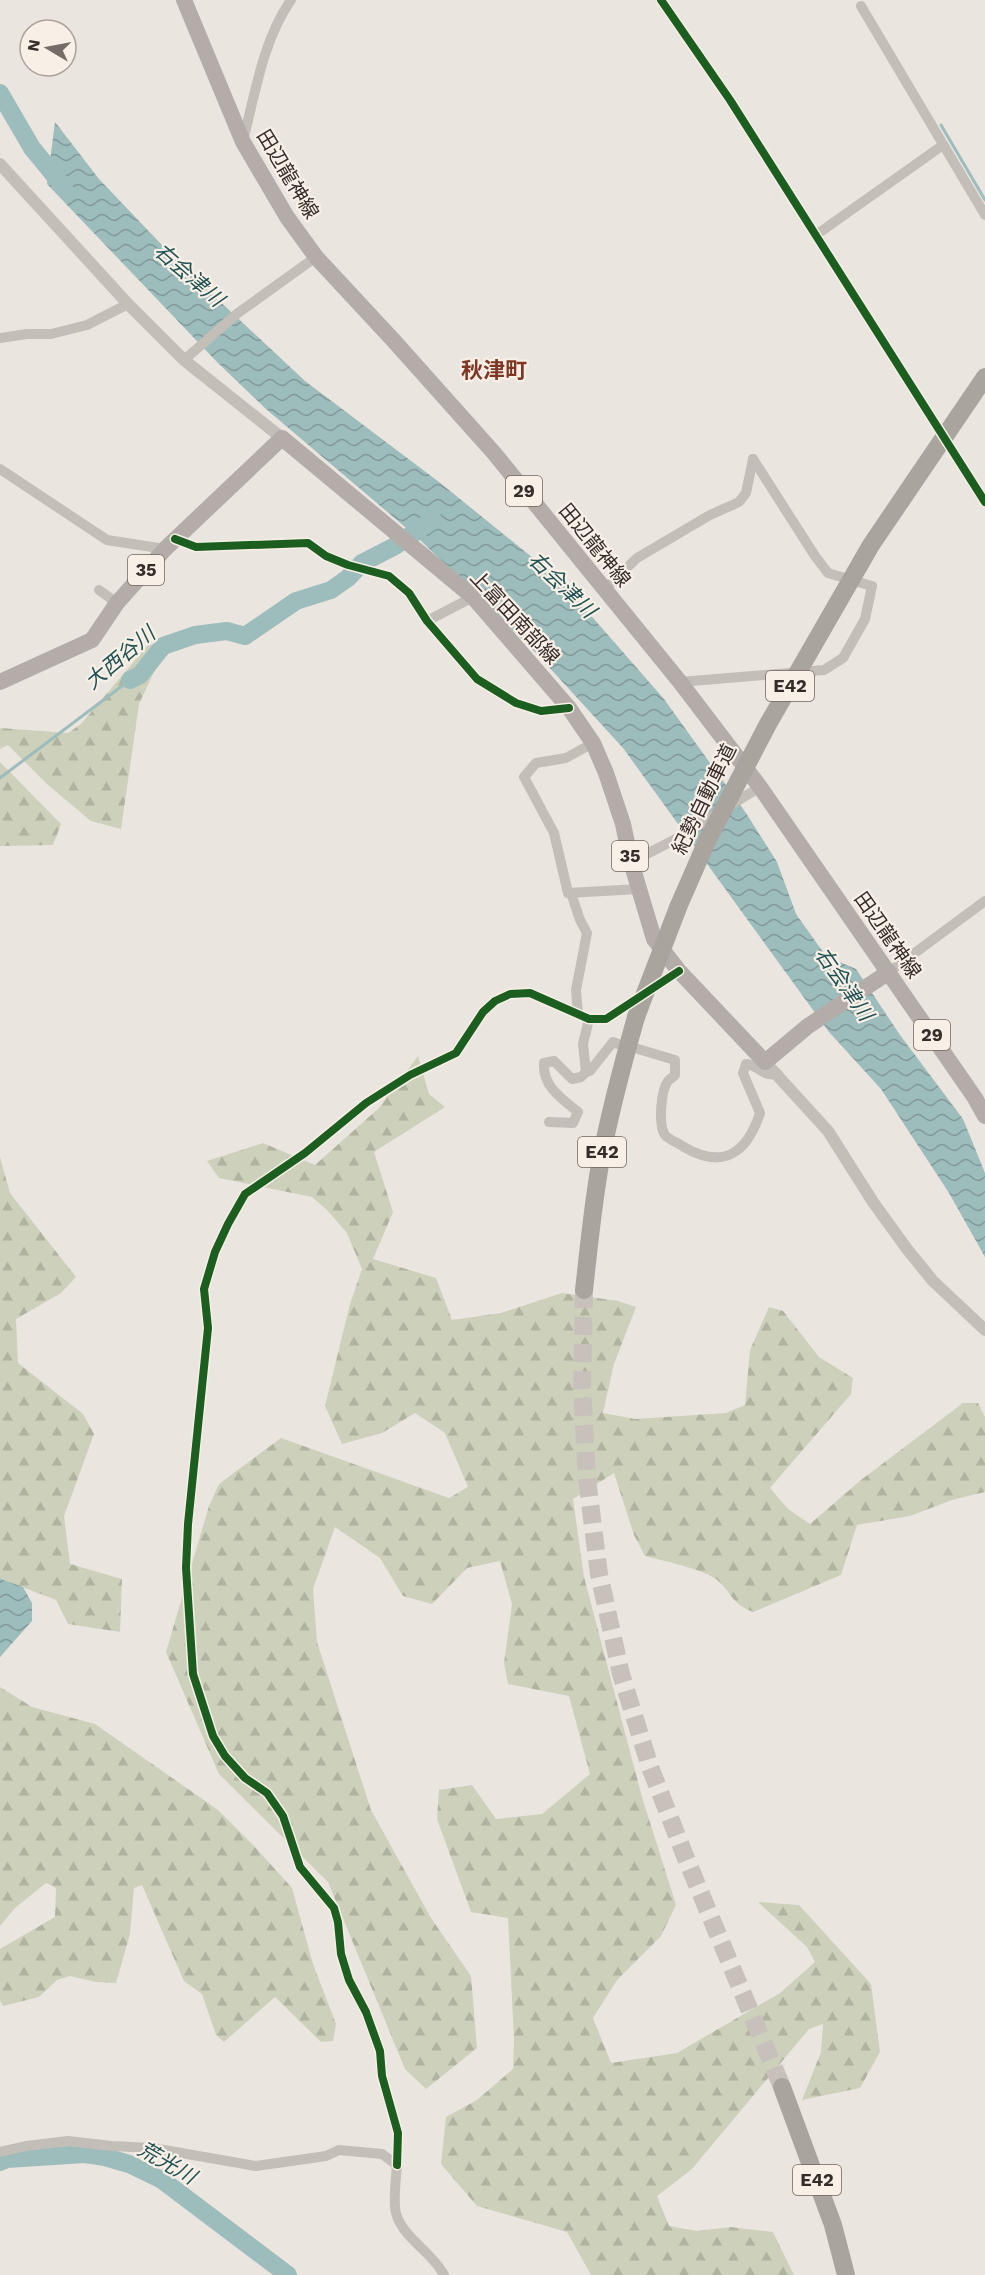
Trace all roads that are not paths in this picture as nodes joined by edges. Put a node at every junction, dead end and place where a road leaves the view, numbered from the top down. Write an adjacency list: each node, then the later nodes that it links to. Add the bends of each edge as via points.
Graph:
1 (184, 0): 5 (main road, 田辺龍神線 / 29)
2 (291, 0): 5 (street, via 269,43)
3 (661, 0): 9 (street)
4 (861, 6): 6 (street)
5 (243, 142): 10 (main road, 田辺龍神線 / 29, via 287,217)
6 (943, 146): 8 (street); 9 (street)
7 (0, 164): 11 (street)
8 (985, 215)
9 (816, 235): 17 (street)
10 (316, 257): 13 (street, via 238,313); 20 (main road, 田辺龍神線 / 29, via 494,453)
11 (128, 304): 12 (street, via 87,325 51,334); 13 (street)
12 (0, 338)
13 (184, 360): 15 (street)
14 (985, 377): 45 (highway, 紀勢自動車道 / E42, bridge, via 871,545 768,724 702,852 663,943 622,1067 591,1218)
15 (282, 438): 18 (main road, 35); 21 (main road, 上富田南部線 / 35)
16 (0, 469): 18 (street, via 107,540)
17 (985, 502)
18 (170, 544): 22 (main road, 35); 23 (street, via 196,547 308,543 348,565 389,576 409,592)
19 (99, 590): 22 (street)
20 (604, 590): 25 (main road, 田辺龍神線 / 29); 25 (street, via 638,558 739,502 746,493 753,459 828,573 872,586 865,619 843,658 824,670)
21 (472, 597): 23 (street); 26 (main road, 上富田南部線 / 35)
22 (117, 603): 24 (main road, 35, via 92,640)
23 (427, 621): 26 (street, via 477,679 516,703 542,711)
24 (0, 682)
25 (680, 682): 28 (main road, 田辺龍神線 / 29)
26 (569, 708): 27 (main road, 上富田南部線 / 35)
27 (592, 743): 29 (main road, 上富田南部線 / 35, via 623,824); 31 (street, via 566,758 537,763 524,777 554,833)
28 (760, 787): 29 (street, bridge); 34 (main road, 田辺龍神線 / 29)
29 (631, 862): 30 (main road, 上富田南部線 / 35)
30 (639, 889): 31 (street); 33 (main road, 上富田南部線 / 35, via 654,939)
31 (571, 893): 35 (street, via 587,933 576,990)
32 (985, 901): 34 (street)
33 (679, 971): 36 (street, via 606,1019); 39 (main road, 上富田南部線 / 35)
34 (884, 975): 39 (main road, via 808,1026); 42 (main road, 田辺龍神線 / 29)
35 (578, 1014): 36 (street); 49 (street, via 530,993 510,994 495,1001 456,1053 410,1075 366,1103 305,1154 245,1194 215,1252 204,1289 208,1328 186,1568 193,1674 213,1736 227,1759 267,1793 283,1815 300,1867 334,1908 349,1980 380,2051 382,2076 398,2133)
36 (589, 1019): 40 (street, via 583,1044)
37 (618, 1044): 40 (street, via 613,1042)
38 (638, 1049): 41 (street, via 675,1060 675,1075 667,1082 661,1110 661,1126 665,1135 706,1157 724,1157 736,1151 755,1128 760,1113 743,1072 746,1064 770,1076)
39 (765, 1062): 41 (street)
40 (586, 1072): 44 (street, via 572,1079 554,1061 543,1063 543,1073 555,1093 578,1112 573,1123)
41 (778, 1074): 46 (street, via 828,1131 907,1249 933,1281)
42 (980, 1095): 43 (main road, 田辺龍神線 / 29)
43 (985, 1116)
44 (549, 1122)
45 (585, 1290)
46 (985, 1330)
47 (782, 2087): 51 (highway, E42)
48 (0, 2152): 49 (street, via 68,2141 153,2148 256,2166 326,2156 339,2150 382,2154)
49 (397, 2164): 50 (street, via 395,2209 404,2228)
50 (444, 2275)
51 (846, 2275)

